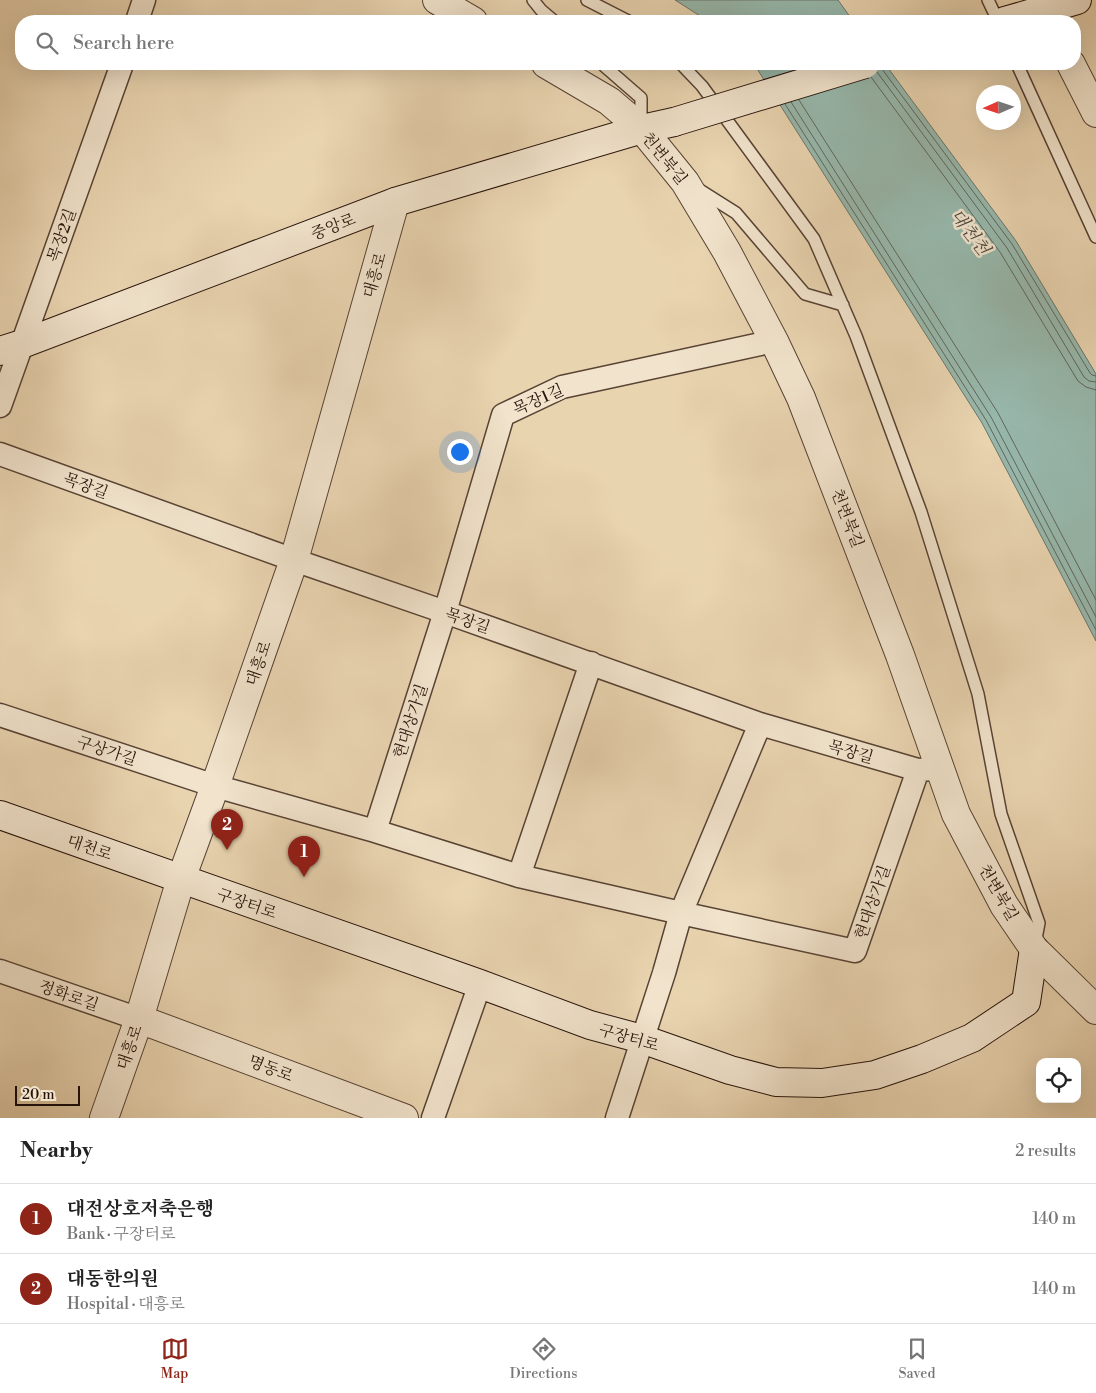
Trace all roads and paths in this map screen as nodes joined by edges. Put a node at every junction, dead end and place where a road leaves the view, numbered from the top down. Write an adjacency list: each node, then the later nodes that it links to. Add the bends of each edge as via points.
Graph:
1 (144, 0): 8 (street)
2 (437, 0): 9 (street)
3 (533, 0): 10 (lane)
4 (587, 0): 11 (lane)
5 (988, 0): 12 (lane)
6 (1077, 0): 7 (street)
7 (1032, 14)
8 (139, 15)
9 (463, 15)
10 (547, 15)
11 (616, 15)
12 (995, 15)
13 (120, 70): 27 (street, 목장2길)
14 (556, 70): 21 (street, 천변북길, via 609,101)
15 (609, 70): 21 (lane, via 641,98)
16 (687, 70): 25 (lane, via 702,86 814,239)
17 (845, 70): 21 (street, 중앙로, bridge)
18 (1020, 70): 24 (lane)
19 (1074, 70): 20 (street)
20 (1096, 113)
21 (642, 129): 22 (street, 천변북길); 23 (street, 중앙로)
22 (685, 182): 25 (lane, via 736,213 805,294); 26 (street, 천변북길)
23 (395, 202): 27 (street, 중앙로); 30 (street, 대흥로)
24 (1096, 237)
25 (843, 305): 42 (lane, via 921,512 978,694 1001,814 1039,923)
26 (774, 341): 31 (street, 목장1길, via 562,387 503,415); 35 (street, 천변북길, via 801,398 900,655)
27 (11, 348): 28 (street, 목장2길)
28 (0, 406)
29 (0, 454): 30 (street, 목장길)
30 (294, 560): 31 (street, 목장길); 36 (street, 대흥로)
31 (445, 612): 32 (street, 목장길); 38 (street, 현대상가길)
32 (591, 663): 34 (street, 목장길); 39 (street)
33 (0, 714): 36 (street, 구상가길)
34 (760, 724): 35 (street, 목장길); 41 (street)
35 (929, 769): 41 (street, 현대상가길, via 855,951); 42 (street, 천변북길, via 1004,905)
36 (215, 786): 38 (street, 현대상가길); 40 (street, 대흥로)
37 (0, 815): 40 (street, 대천로)
38 (375, 831): 39 (street, 현대상가길)
39 (520, 876): 41 (street, 현대상가길)
40 (181, 879): 44 (street, 구장터로); 46 (street, 대흥로)
41 (681, 913): 47 (street)
42 (1034, 949): 45 (street, 천변북길); 47 (street, 구장터로, via 1026,1002 972,1038 874,1074 822,1083 776,1082 730,1070)
43 (0, 971): 46 (street, 정화로길)
44 (480, 984): 47 (street, 구장터로, via 590,1025); 50 (street)
45 (1096, 1010)
46 (139, 1019): 48 (street, 대흥로); 49 (street, 명동로)
47 (642, 1039): 51 (street)
48 (104, 1118)
49 (404, 1118)
50 (434, 1118)
51 (617, 1118)

